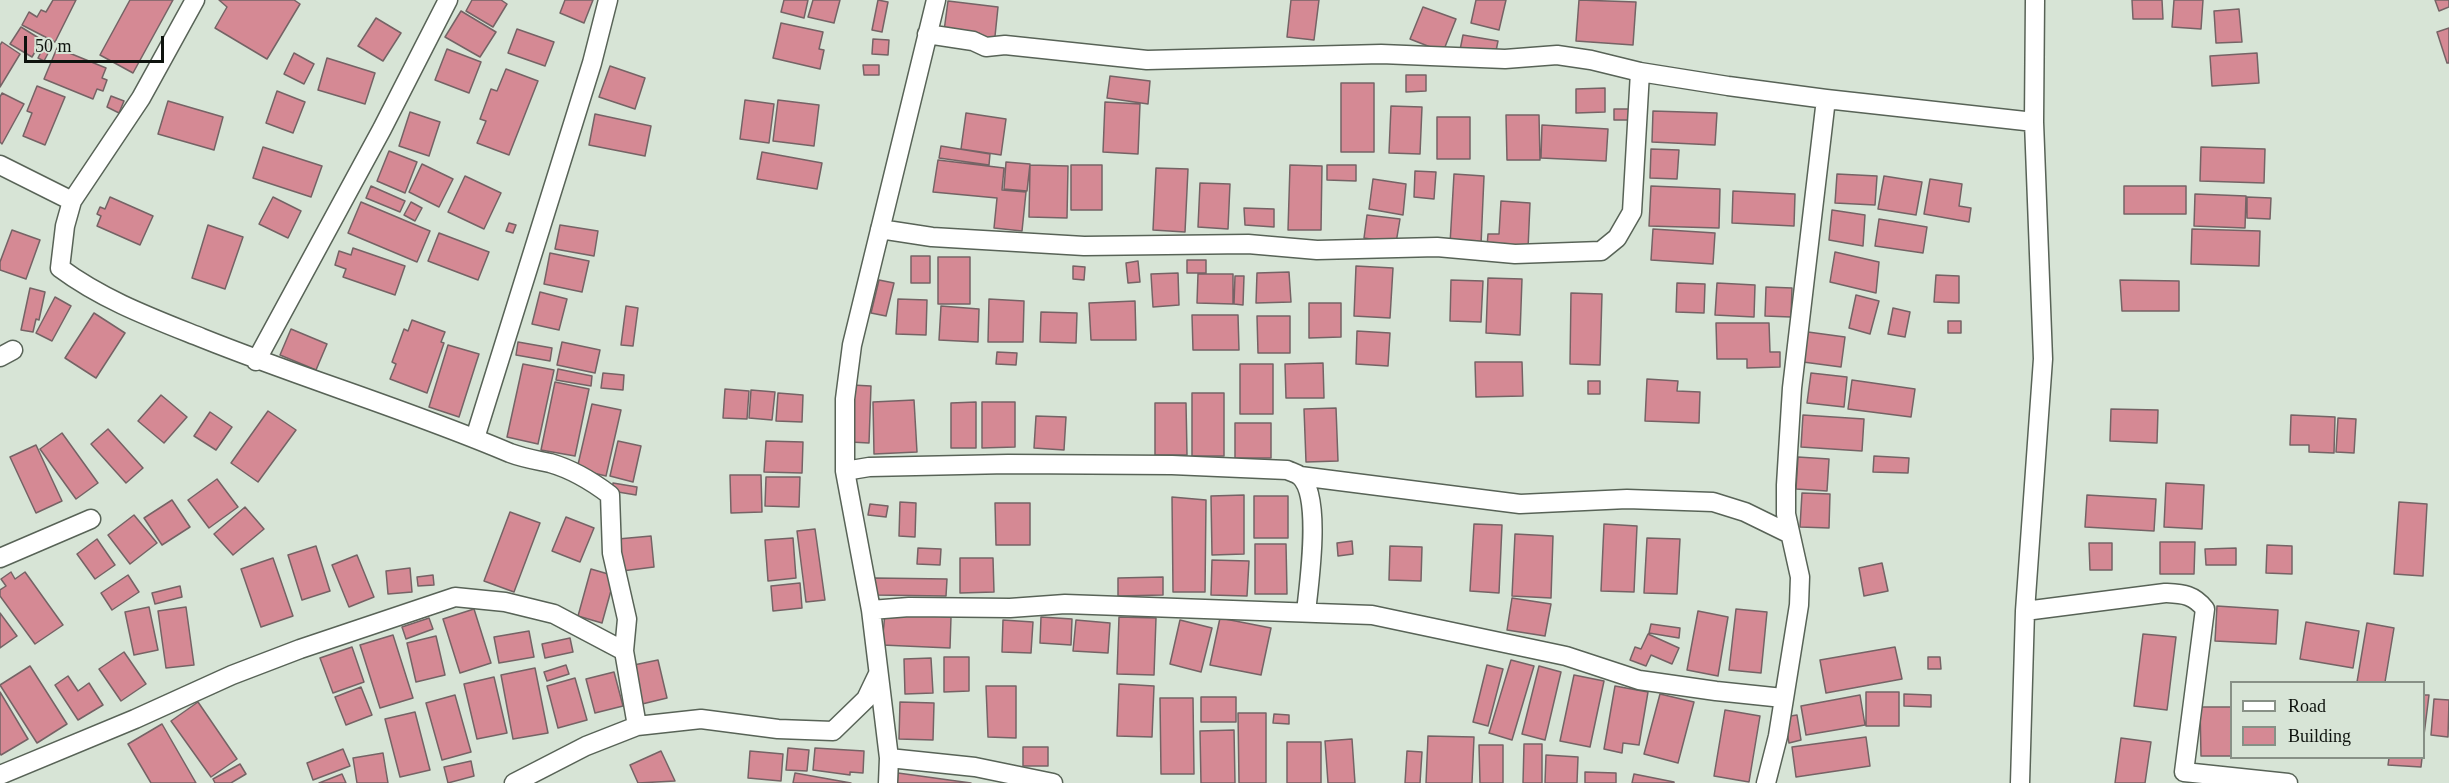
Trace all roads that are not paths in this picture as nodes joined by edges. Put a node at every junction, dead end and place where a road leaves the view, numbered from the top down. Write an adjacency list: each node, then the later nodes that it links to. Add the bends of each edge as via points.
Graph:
1 (195, 0): 11 (street, via 141,98)
2 (448, 0): 13 (street)
3 (608, 0): 14 (street)
4 (936, 0): 6 (street)
5 (2036, 0): 9 (street)
6 (927, 34): 7 (street, via 973,41 986,47 1005,45 1147,60 1381,54 1505,58 1557,55); 12 (street)
7 (1640, 72): 8 (street); 12 (street, via 1632,212 1617,238 1601,250 1515,254 1437,247 1317,250 1248,244 1084,246 932,237)
8 (1826, 99): 9 (street); 18 (street, via 1792,388 1786,514)
9 (2034, 122): 21 (street, via 2043,358)
10 (0, 165): 11 (street)
11 (72, 201): 13 (street, via 60,268 83,285 138,313)
12 (880, 229): 15 (street, via 852,345 845,399)
13 (256, 361): 14 (street)
14 (475, 438): 23 (street, via 520,457 552,464 594,483 610,495 612,553 627,620)
15 (845, 471): 16 (street, via 1008,464 1172,465 1273,468); 20 (street)
16 (1300, 476): 18 (street, via 1520,504 1627,499 1713,502); 22 (street, via 1309,493 1313,536)
17 (91, 519): 19 (street)
18 (1790, 534): 25 (street, via 1800,577 1799,605)
19 (0, 558)
20 (871, 610): 22 (street, via 1065,604); 24 (street)
21 (2025, 611): 29 (street, via 2165,593 2197,599 2205,609); 34 (street)
22 (1306, 612): 25 (street, via 1372,615 1566,656 1639,680)
23 (624, 651): 26 (street); 28 (street, via 554,614 505,602 455,597 261,664)
24 (878, 674): 26 (street, via 866,699 833,731 778,729 701,718); 27 (street)
25 (1783, 698): 33 (street)
26 (637, 726): 30 (street, via 586,746)
27 (889, 758): 31 (street); 32 (street, via 975,767)
28 (0, 775)
29 (2183, 777): 35 (street)
30 (514, 783)
31 (888, 783)
32 (1053, 783)
33 (1766, 783)
34 (2020, 783)
35 (2288, 783)

